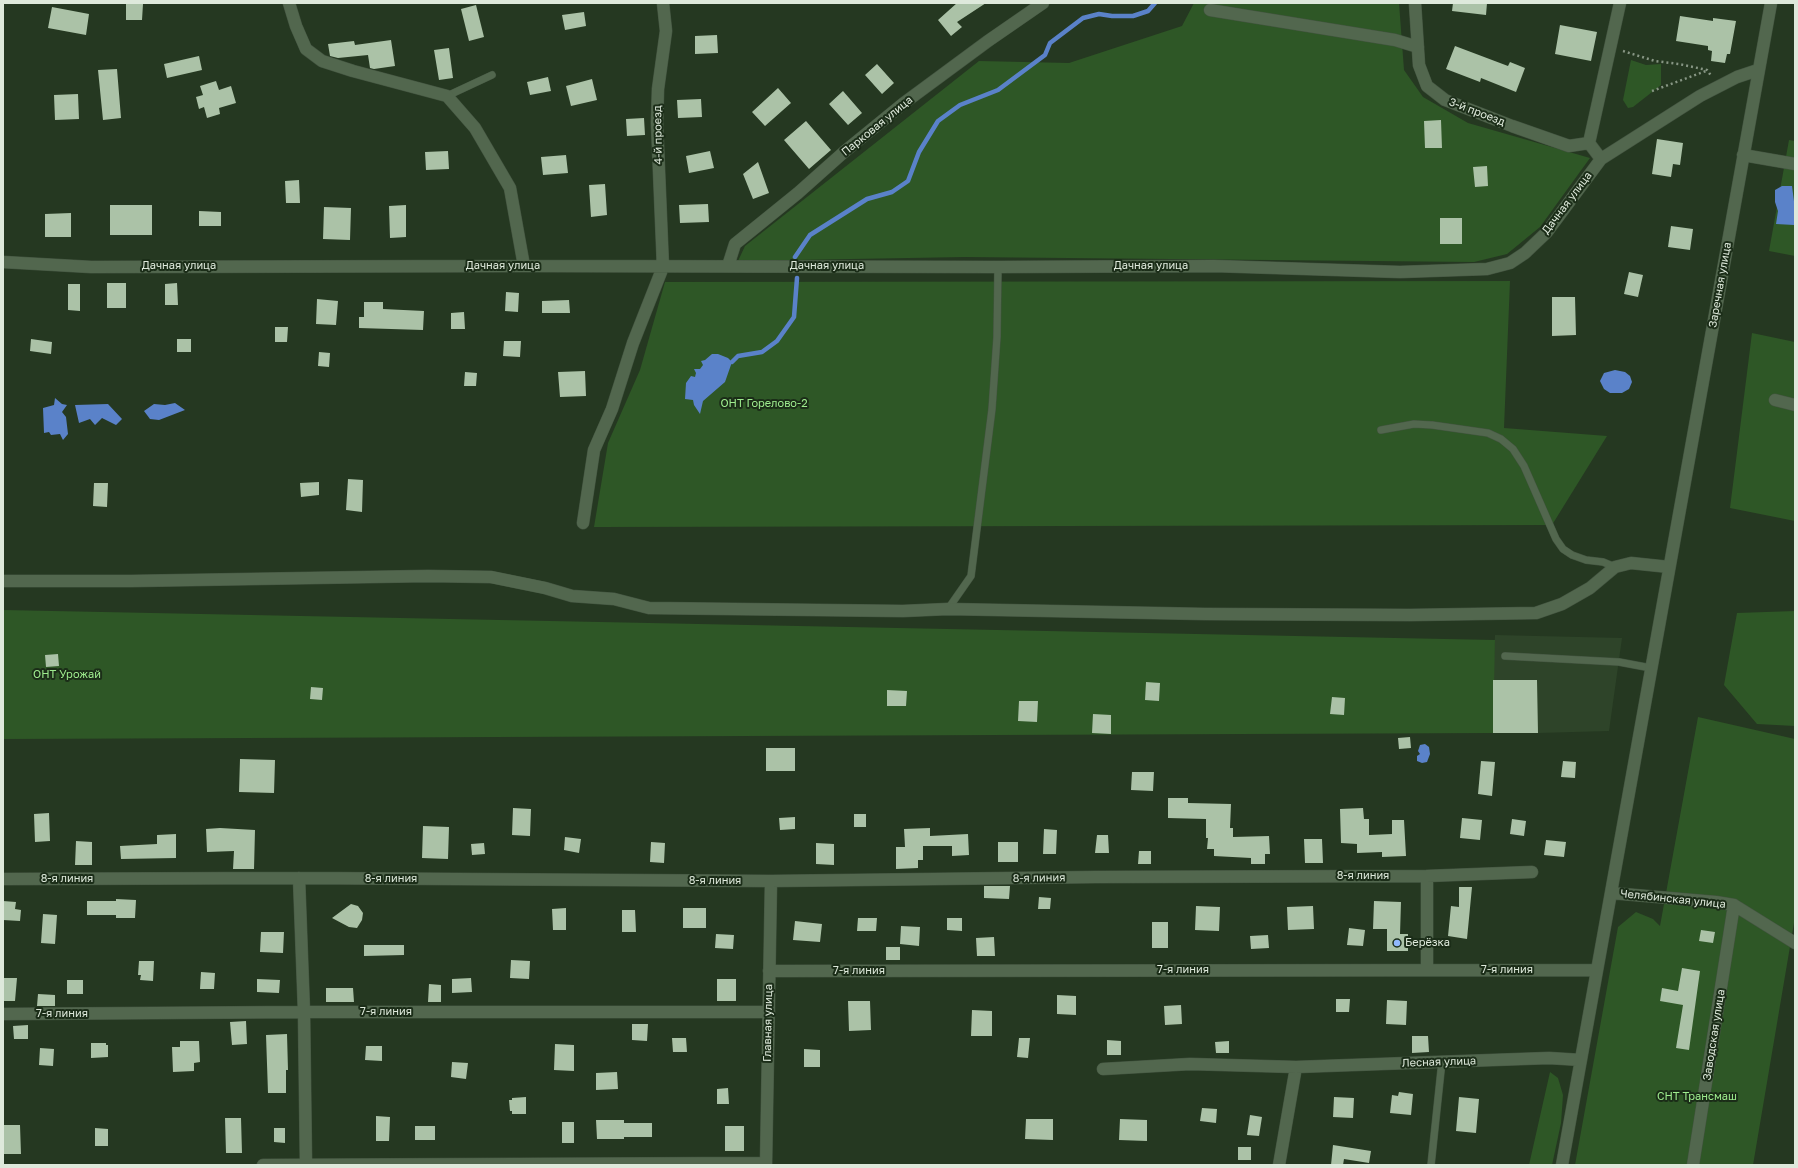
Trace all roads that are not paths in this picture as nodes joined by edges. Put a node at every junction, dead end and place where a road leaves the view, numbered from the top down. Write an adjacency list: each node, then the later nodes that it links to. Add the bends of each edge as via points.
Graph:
1 (289, 3): 11 (street, via 306,49 322,61)
2 (663, 3): 19 (street, 4-й проезд, via 666,31 658,89 657,123)
3 (1043, 3): 18 (street, Парковая улица, via 904,103 844,152 735,244)
4 (1415, 3): 8 (street, 3-й проезд)
5 (1620, 3): 12 (street)
6 (1771, 3): 9 (street, Заречная улица)
7 (1210, 10): 8 (street, via 1395,40)
8 (1418, 47): 12 (street, 3-й проезд, via 1419,65 1427,86 1445,100 1569,146)
9 (1758, 70): 13 (street, Заречная улица); 14 (street, Дачная улица, via 1718,86)
10 (492, 75): 11 (lane)
11 (447, 96): 17 (street, via 475,128 510,188)
12 (1589, 143): 14 (street)
13 (1743, 155): 15 (street); 26 (street, Заречная улица)
14 (1601, 159): 20 (street, Дачная улица, via 1547,232 1531,248 1510,263 1486,269 1400,272 1214,266)
15 (1795, 164)
16 (3, 262): 17 (street, Дачная улица, via 90,266)
17 (524, 266): 19 (street, Дачная улица)
18 (728, 266): 19 (street, Дачная улица); 20 (street, Дачная улица)
19 (663, 267): 24 (street, via 633,343 612,409 594,450)
20 (998, 267): 28 (lane, via 992,409 971,576)
21 (1775, 400): 22 (street)
22 (1795, 405)
23 (1381, 430): 25 (lane, via 1414,424 1432,425 1488,433 1501,440 1513,449 1524,466 1556,539 1563,549 1586,560 1603,562)
24 (584, 523)
25 (1615, 567): 26 (street, via 1631,563); 28 (street, via 1590,588 1562,604 1536,613 1205,614)
26 (1669, 568): 30 (street, Заречная улица)
27 (3, 581): 28 (street, via 491,577 572,596 614,600 649,608 896,611)
28 (948, 609)
29 (1505, 656): 30 (lane, via 1619,662)
30 (1651, 668): 36 (street, Заречная улица)
31 (1532, 872): 32 (street, 8-я линия)
32 (1427, 876): 35 (street, 8-я линия); 39 (street)
33 (299, 878): 34 (street, 8-я линия); 35 (street, 8-я линия); 42 (street)
34 (3, 879)
35 (771, 881): 41 (street, Главная улица)
36 (1611, 893): 37 (street, Челябинская улица); 40 (street, Заречная улица)
37 (1734, 905): 38 (street, Челябинская улица); 55 (street, Заводская улица)
38 (1795, 943)
39 (1427, 970): 40 (street, 7-я линия); 41 (street, 7-я линия)
40 (1597, 970): 45 (street, Заречная улица)
41 (769, 971): 43 (street, Главная улица)
42 (304, 1012): 43 (street, 7-я линия); 44 (street, 7-я линия); 51 (street)
43 (769, 1012): 49 (street, Главная улица)
44 (3, 1014)
45 (1581, 1060): 46 (street, Лесная улица, via 1549,1058); 54 (street, Заречная улица)
46 (1442, 1061): 47 (street, Лесная улица); 53 (lane)
47 (1296, 1067): 48 (street, Лесная улица, via 1190,1064); 52 (street)
48 (1103, 1069)
49 (766, 1164): 51 (street)
50 (263, 1165): 51 (street)
51 (306, 1165)
52 (1279, 1165)
53 (1431, 1165)
54 (1562, 1165)
55 (1693, 1165)

